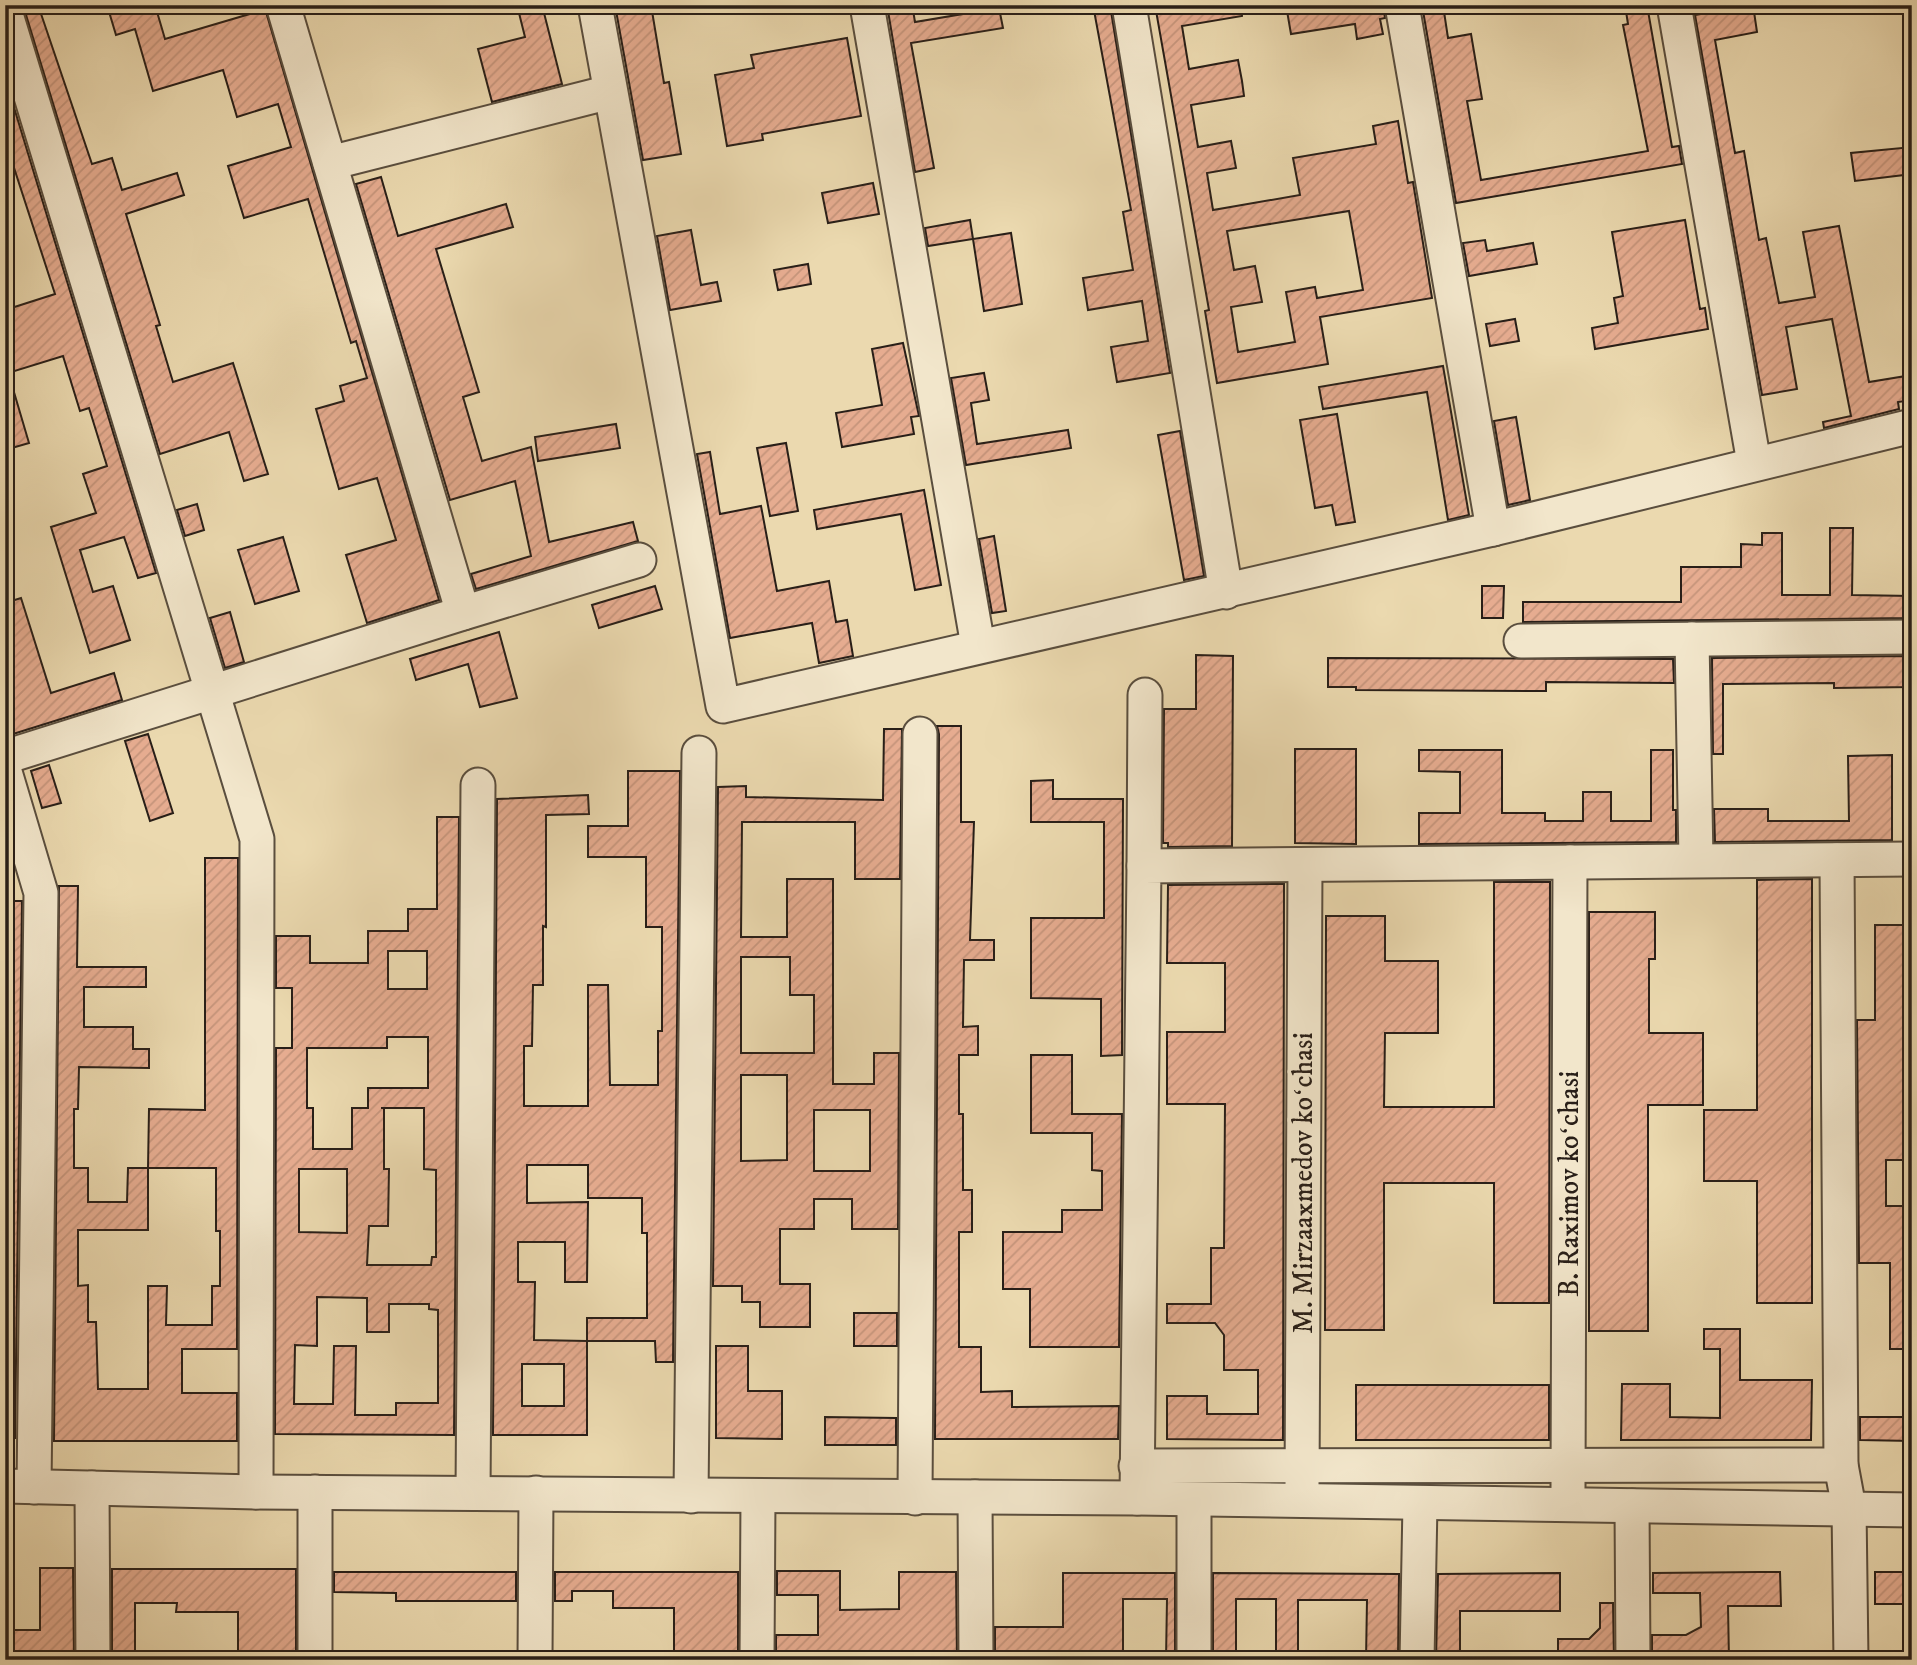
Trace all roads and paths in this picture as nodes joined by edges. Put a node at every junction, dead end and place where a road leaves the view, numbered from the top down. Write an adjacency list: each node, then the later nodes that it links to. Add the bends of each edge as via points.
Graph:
1 (283, 5): 9 (street)
2 (595, 5): 8 (street)
3 (867, 5): 19 (street)
4 (1129, 5): 14 (street)
5 (1402, 5): 12 (street)
6 (1674, 5): 11 (street)
7 (5, 12): 20 (street)
8 (610, 92): 9 (street); 19 (street, via 723,706)
9 (330, 163): 15 (street)
10 (1912, 426): 11 (street)
11 (1754, 463): 12 (street)
12 (1493, 530): 14 (street)
13 (639, 560): 15 (street)
14 (1226, 592): 19 (street)
15 (463, 613): 20 (street)
16 (1912, 637): 17 (street)
17 (1692, 639): 18 (street); 28 (street)
18 (1521, 641)
19 (978, 646)
20 (214, 692): 24 (street); 39 (street, via 257,839)
21 (1145, 695): 32 (street)
22 (920, 734): 46 (street)
23 (699, 753): 43 (street)
24 (5, 757)
25 (5, 772): 37 (street, via 41,893)
26 (478, 785): 41 (street)
27 (1912, 859): 29 (street)
28 (1696, 860): 29 (street); 30 (street)
29 (1837, 860): 34 (street)
30 (1570, 862): 31 (street); 33 (street, B. Raximov koʻchasi)
31 (1305, 865): 32 (street); 35 (street, M. Mirzaaxmedov koʻchasi)
32 (1144, 866): 36 (street)
33 (1568, 1465): 34 (street); 35 (street); 50 (street, B. Raximov koʻchasi)
34 (1841, 1465): 52 (street)
35 (1302, 1466): 36 (street); 48 (street, M. Mirzaaxmedov koʻchasi)
36 (1136, 1482): 45 (street); 47 (street)
37 (20, 1486): 38 (street)
38 (92, 1488): 39 (street); 54 (street)
39 (256, 1492): 40 (street)
40 (315, 1492): 41 (street); 55 (street)
41 (473, 1493): 42 (street)
42 (536, 1493): 43 (street); 56 (street)
43 (691, 1496): 44 (street)
44 (758, 1497): 46 (street); 57 (street)
45 (975, 1497): 46 (street); 58 (street)
46 (915, 1498)
47 (1194, 1500): 48 (street); 59 (street)
48 (1303, 1501): 49 (street)
49 (1420, 1504): 50 (street); 60 (street)
50 (1568, 1505): 51 (street)
51 (1632, 1506): 52 (street); 61 (street)
52 (1849, 1508): 53 (street); 62 (street)
53 (1912, 1510)
54 (93, 1660)
55 (315, 1660)
56 (535, 1660)
57 (757, 1660)
58 (976, 1660)
59 (1194, 1660)
60 (1418, 1660)
61 (1633, 1660)
62 (1851, 1660)

